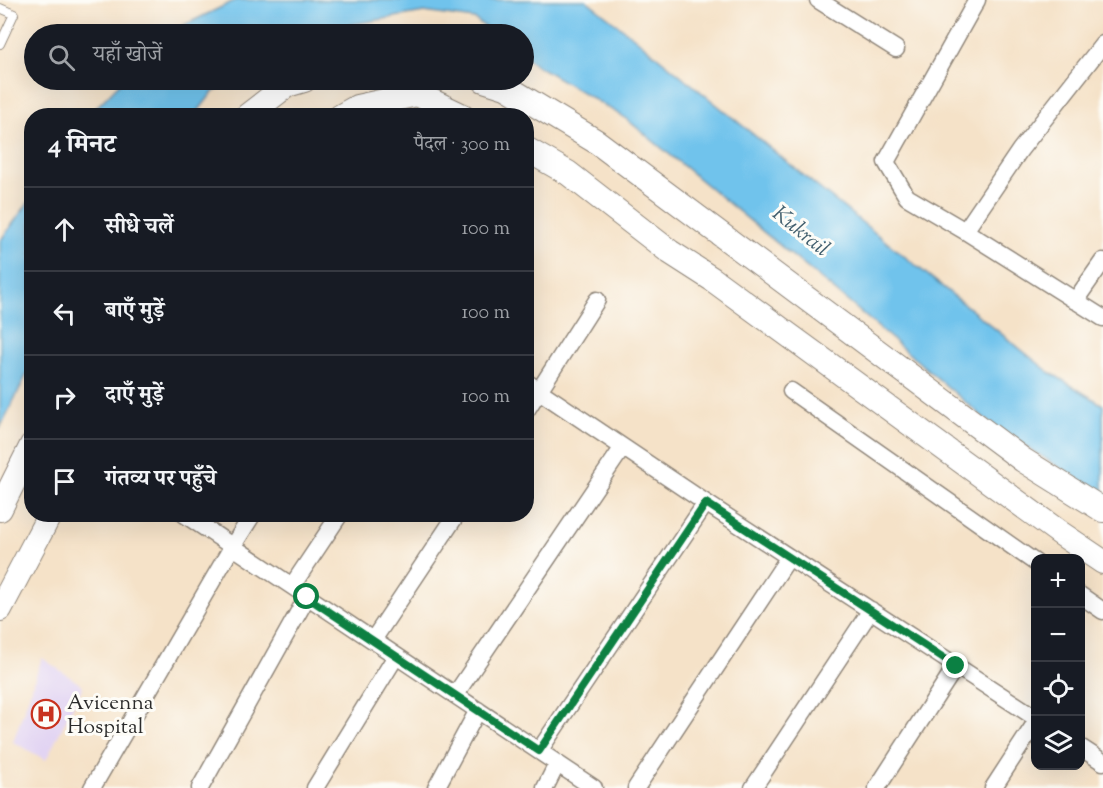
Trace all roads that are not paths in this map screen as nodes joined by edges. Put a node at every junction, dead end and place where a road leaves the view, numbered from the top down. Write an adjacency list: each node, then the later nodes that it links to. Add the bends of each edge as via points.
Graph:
1 (818, 0): 6 (street)
2 (977, 0): 13 (street, via 886,162 907,197)
3 (0, 8): 4 (lane, via 14,14)
4 (0, 44)
5 (1103, 44): 13 (street, via 1020,150)
6 (896, 49)
7 (281, 90): 9 (street)
8 (511, 90): 25 (street, via 597,142 1023,460)
9 (257, 108)
10 (355, 108): 11 (street, via 417,94)
11 (446, 108)
12 (534, 154): 34 (street, via 568,173 670,252)
13 (964, 231): 16 (street)
14 (1103, 261): 16 (street)
15 (597, 300): 18 (street)
16 (1075, 301): 17 (street)
17 (1103, 318)
18 (534, 386)
19 (534, 388): 21 (street)
20 (791, 391): 33 (street)
21 (623, 447): 23 (street); 44 (street)
22 (24, 461): 24 (street)
23 (706, 503): 32 (street); 49 (street)
24 (0, 509)
25 (1103, 510)
26 (46, 522): 38 (street)
27 (196, 522): 31 (street)
28 (248, 522): 31 (street)
29 (335, 522): 35 (street)
30 (452, 522): 41 (street)
31 (232, 547): 35 (street); 52 (street)
32 (789, 557): 39 (street); 58 (street)
33 (1031, 560)
34 (1103, 562)
35 (292, 586): 36 (street)
36 (307, 597): 41 (street); 53 (street)
37 (1085, 598): 40 (street)
38 (0, 609)
39 (871, 610): 43 (street); 59 (street)
40 (1103, 611)
41 (373, 640): 42 (street)
42 (396, 656): 44 (street); 54 (street)
43 (956, 666): 46 (street); 60 (street)
44 (455, 695): 45 (street)
45 (478, 710): 49 (street); 55 (street)
46 (1031, 717)
47 (1031, 726): 61 (street)
48 (1085, 750): 50 (street)
49 (539, 751): 51 (street)
50 (1103, 762)
51 (557, 764): 56 (street); 57 (street)
52 (92, 788)
53 (200, 788)
54 (315, 788)
55 (436, 788)
56 (545, 788)
57 (594, 788)
58 (636, 788)
59 (753, 788)
60 (877, 788)
61 (993, 788)

